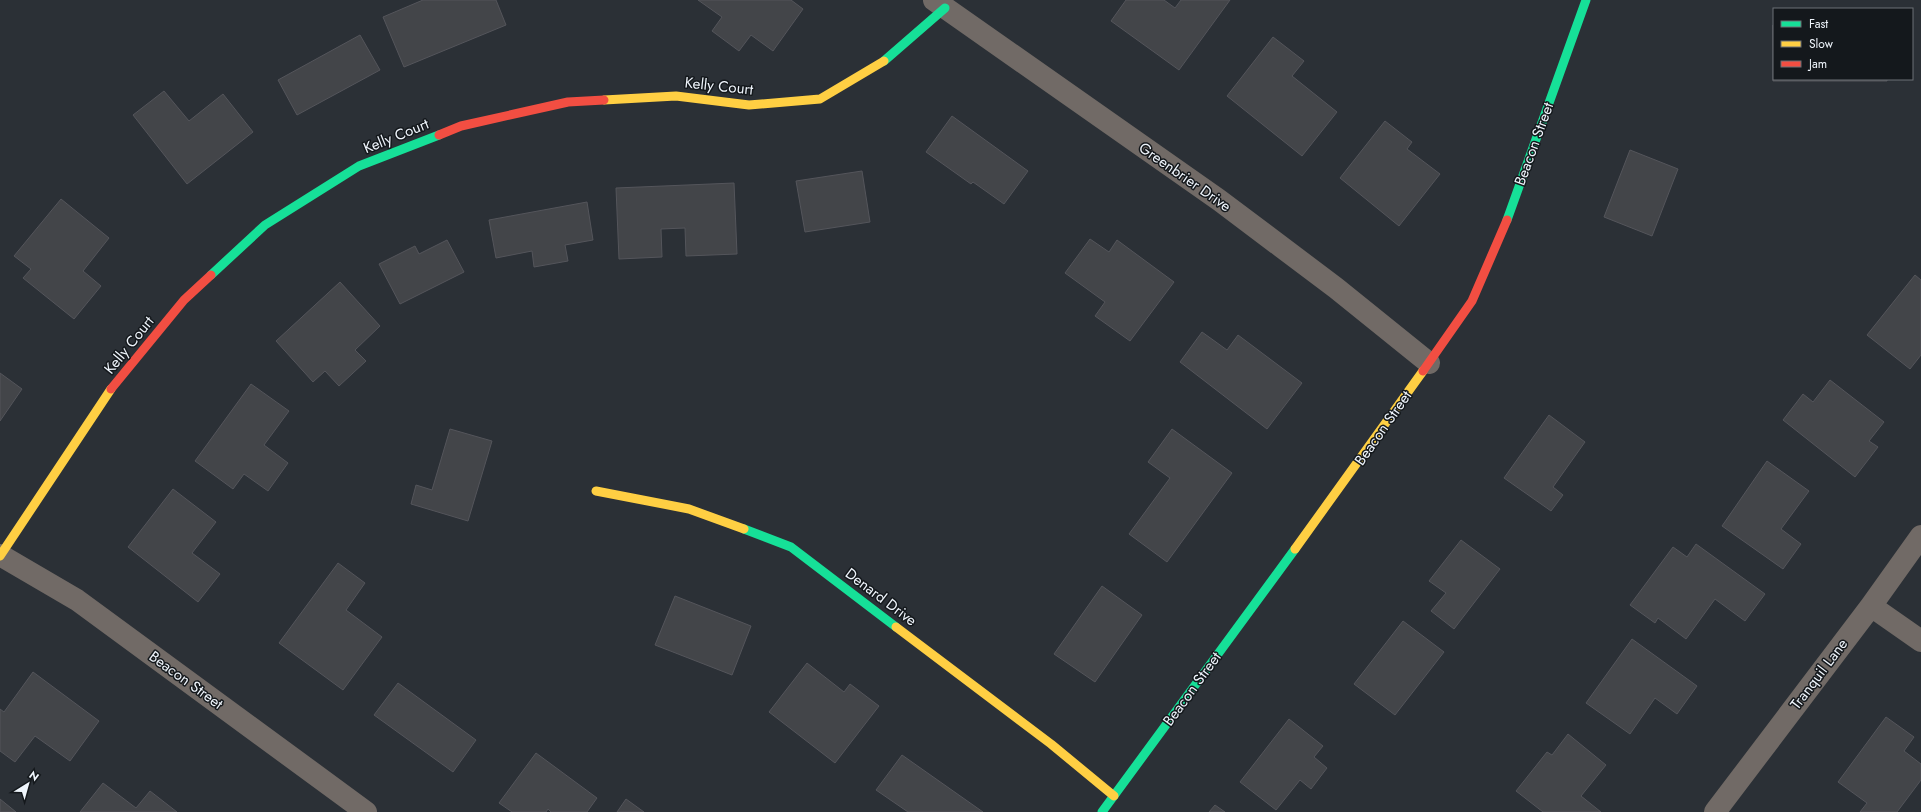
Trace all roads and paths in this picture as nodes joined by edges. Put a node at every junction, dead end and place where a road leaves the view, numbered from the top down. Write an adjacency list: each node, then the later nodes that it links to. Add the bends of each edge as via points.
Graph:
1 (1586, 0): 3 (street, Beacon Street, via 1501,237 1472,301)
2 (939, 4): 3 (street, Greenbrier Drive, via 1219,200 1336,288); 6 (street, Kelly Court, via 883,62 820,98 749,105 676,96 568,102 461,126 359,166 265,225 184,300 114,385)
3 (1429, 363): 9 (street, Beacon Street, via 1377,438)
4 (596, 491): 9 (street, Denard Drive, via 689,509 791,547 1051,744)
5 (1921, 536): 7 (street, Tranquil Lane)
6 (0, 555): 10 (street, Beacon Street, via 77,600)
7 (1871, 606): 8 (street); 12 (street, Tranquil Lane)
8 (1921, 641)
9 (1114, 796): 11 (street, Beacon Street)
10 (366, 812)
11 (1102, 812)
12 (1715, 812)

